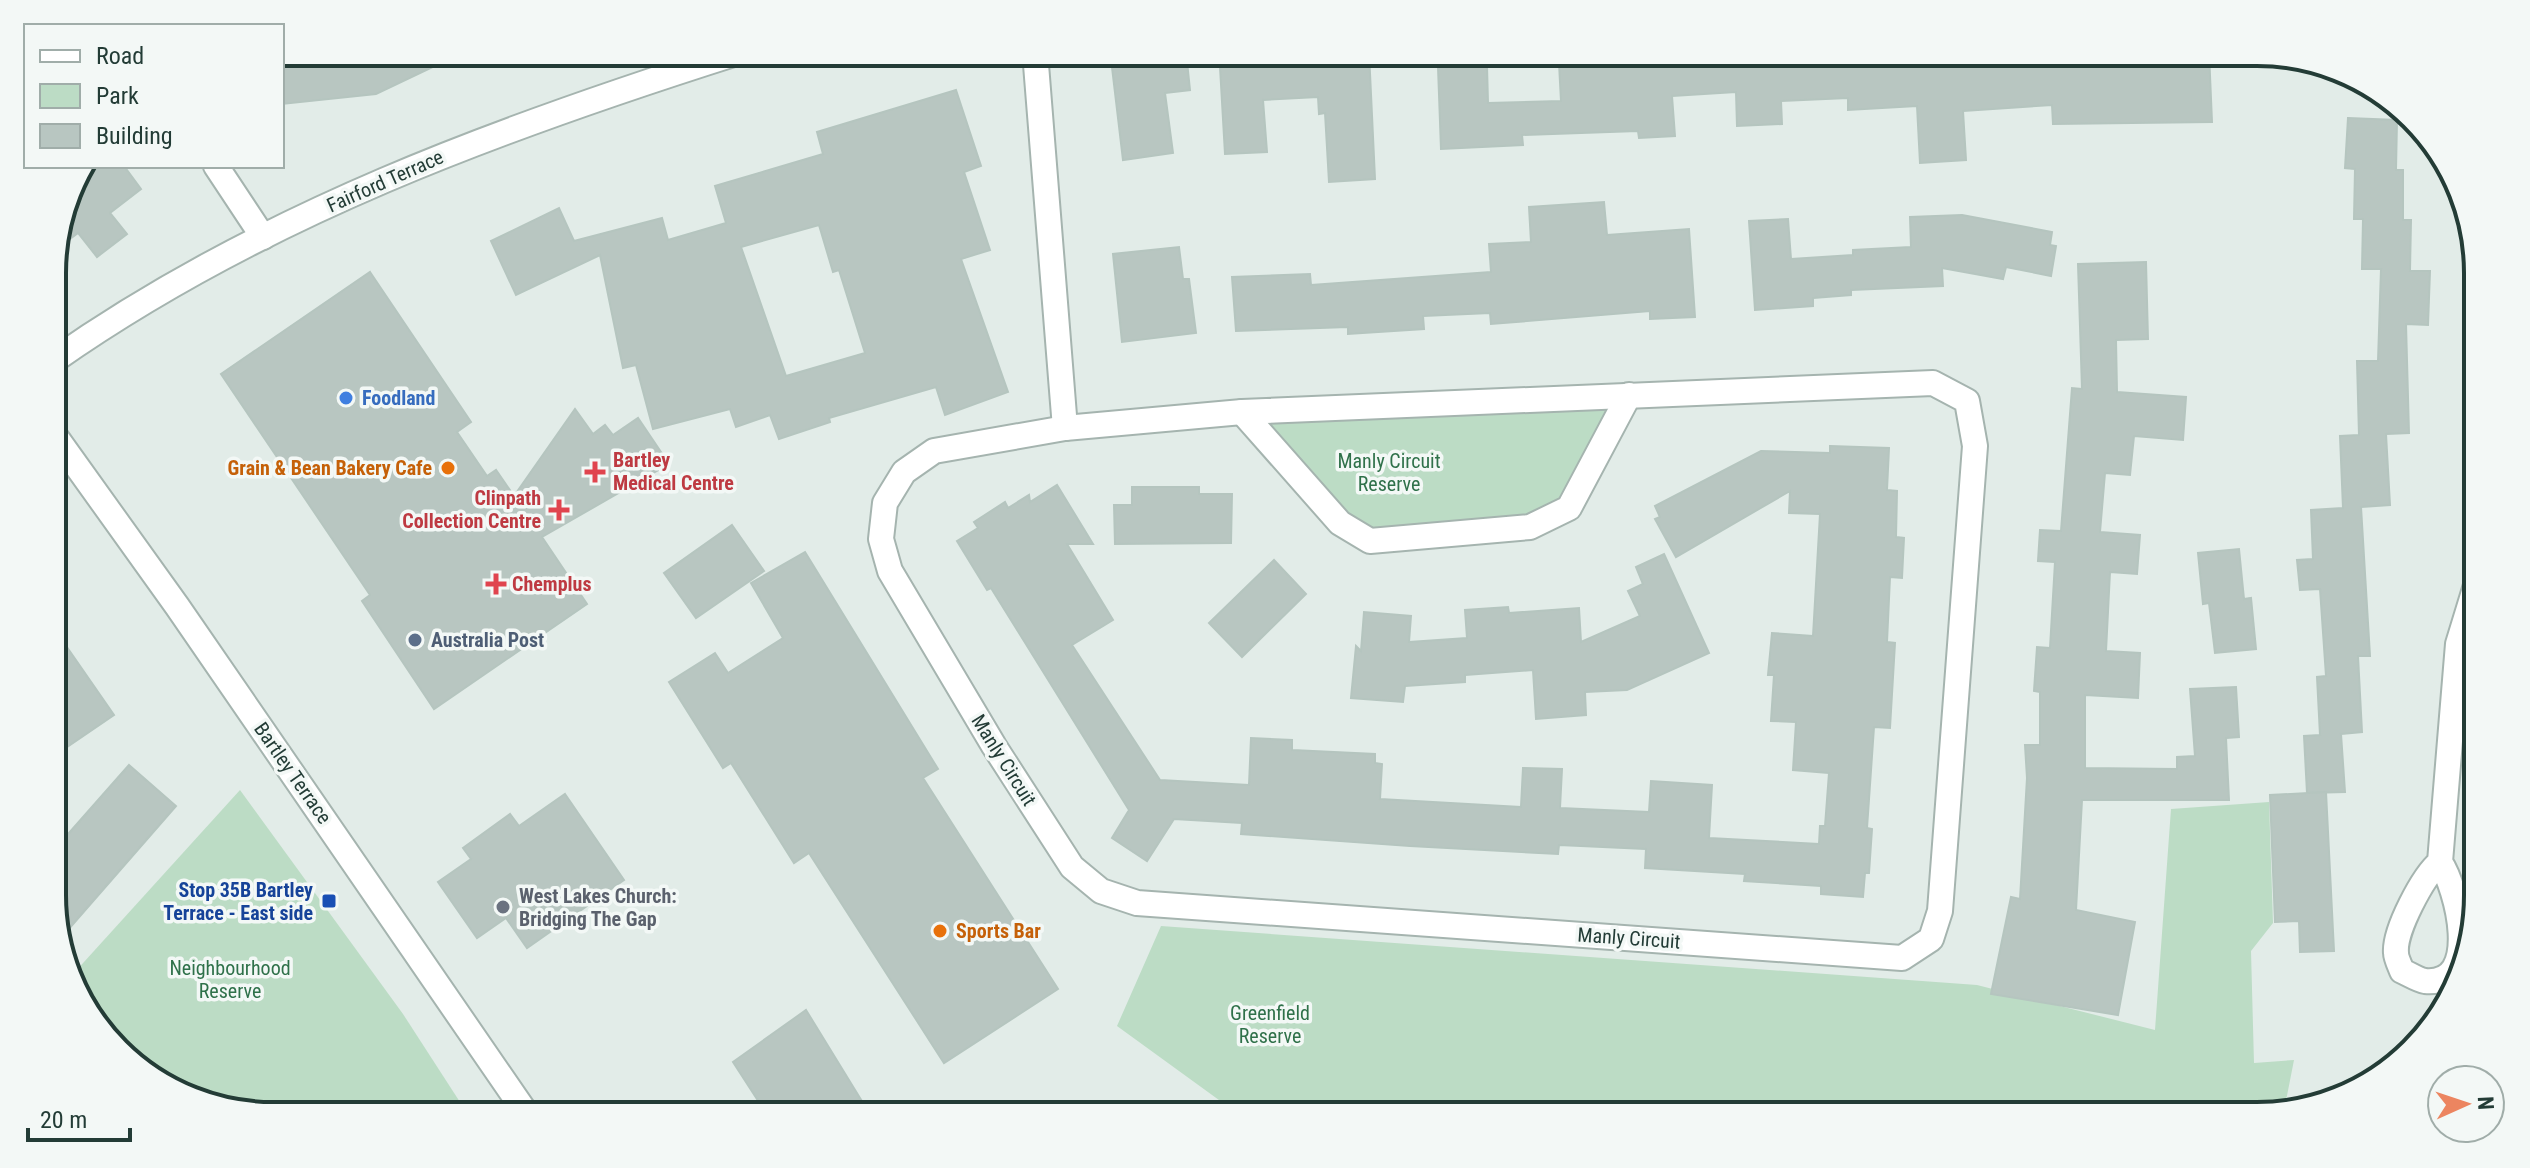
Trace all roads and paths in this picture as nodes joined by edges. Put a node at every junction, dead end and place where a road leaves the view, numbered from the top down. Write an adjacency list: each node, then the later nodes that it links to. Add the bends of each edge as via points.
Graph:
1 (698, 66): 4 (street, Fairford Terrace, via 502,131 398,172)
2 (1036, 66): 8 (street)
3 (217, 168): 4 (street)
4 (263, 237): 5 (street, Fairford Terrace)
5 (66, 353)
6 (1629, 395): 7 (street, Manly Circuit); 7 (street, via 1569,508 1530,527 1370,541 1340,523); 8 (street, Manly Circuit, via 1933,383 1967,401 1975,446 1940,911 1931,939 1902,958 1137,903 1101,891 1072,867 994,746 890,571 881,539 885,503 904,472 934,451)
7 (1242, 412): 8 (street, Manly Circuit)
8 (1065, 428)
9 (66, 451): 12 (street, Bartley Terrace)
10 (2464, 624): 11 (street, via 2458,644)
11 (2440, 862)
12 (518, 1102)

